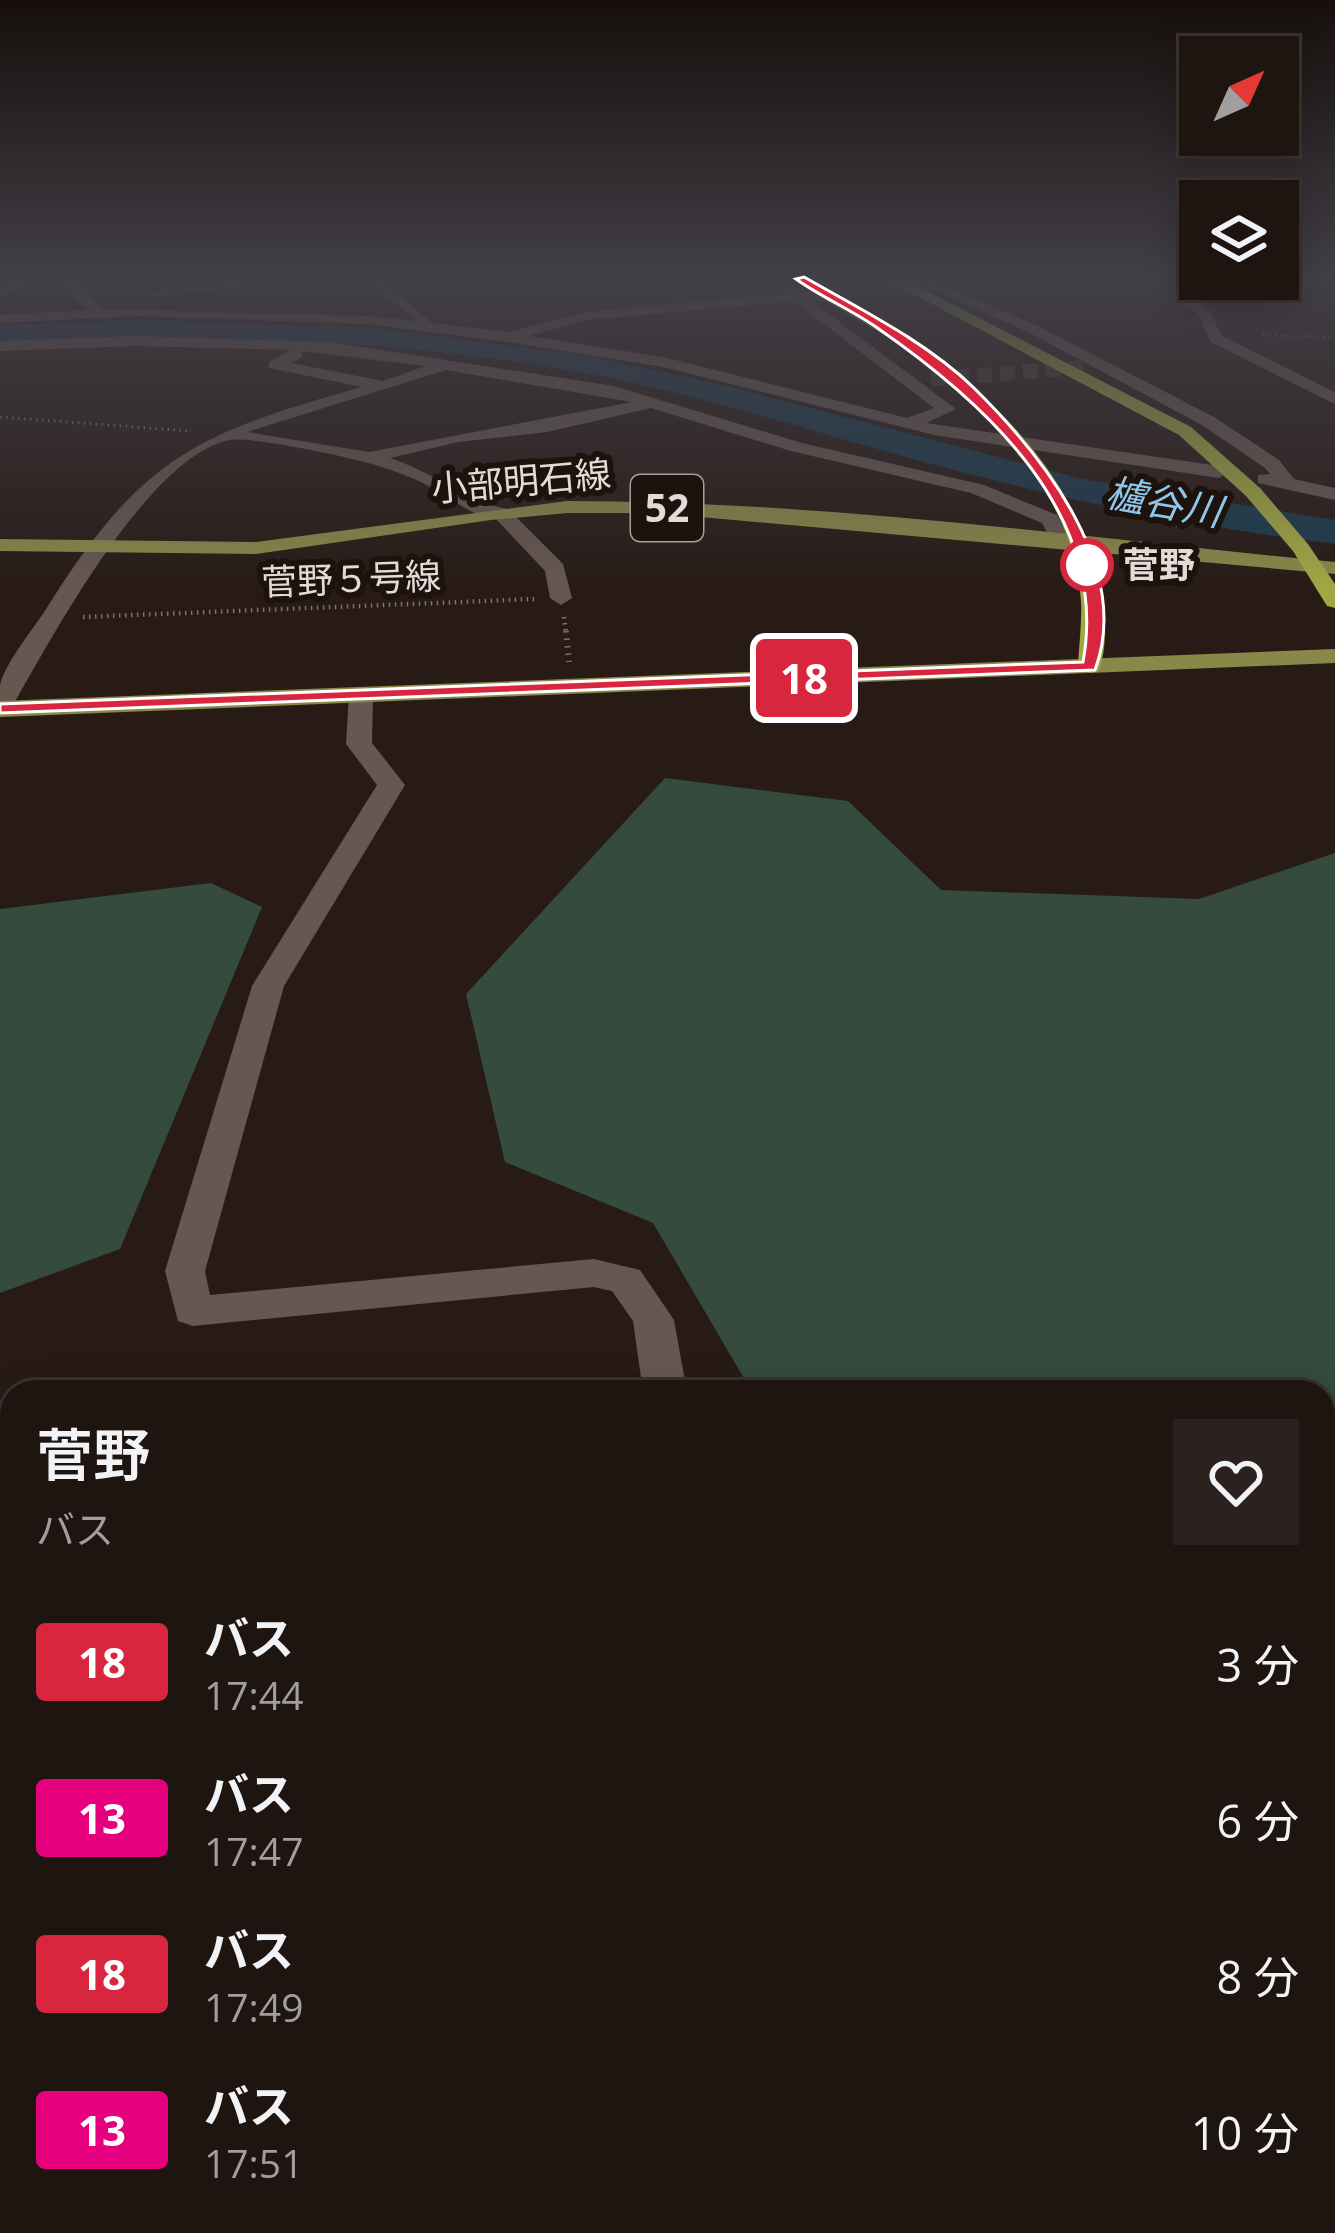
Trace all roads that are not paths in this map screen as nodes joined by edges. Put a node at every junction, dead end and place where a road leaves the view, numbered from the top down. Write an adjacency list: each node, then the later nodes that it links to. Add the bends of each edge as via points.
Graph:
1 (375, 383): 10 (street)
2 (397, 383): 10 (street)
3 (563, 383): 12 (street)
4 (746, 383): 13 (street)
5 (915, 383): 13 (street, via 947,409)
6 (961, 383): 28 (highway, via 1058,493 1086,560 1097,624)
7 (1094, 383): 18 (highway, via 1186,431)
8 (1130, 383): 17 (street, via 1208,421)
9 (1302, 383): 11 (street)
10 (390, 386): 14 (street)
11 (1335, 400)
12 (651, 402): 15 (street); 21 (street, via 977,489 1051,519)
13 (906, 424): 16 (street)
14 (225, 435): 15 (street); 23 (street, via 184,459)
15 (371, 457): 20 (street, via 454,488)
16 (1219, 472)
17 (1286, 482): 18 (street); 19 (street)
18 (1257, 485): 24 (highway, via 1300,548)
19 (1335, 494)
20 (496, 514): 21 (main road, 小部明石線 / 52, via 656,507); 23 (main road, 小部明石線 / 52, via 256,548); 25 (street, via 555,569)
21 (1062, 542): 24 (main road, 小部明石線 / 52)
22 (0, 545): 23 (main road, 小部明石線 / 52)
23 (99, 548): 30 (street)
24 (1325, 568): 26 (highway)
25 (561, 598)
26 (1335, 601)
27 (1335, 656): 28 (main road)
28 (1090, 667): 29 (main road)
29 (361, 695): 30 (main road); 31 (street, via 359,744 391,785 268,986 185,1271 193,1311 594,1274 626,1280 652,1320)
30 (0, 707)
31 (663, 1380)

